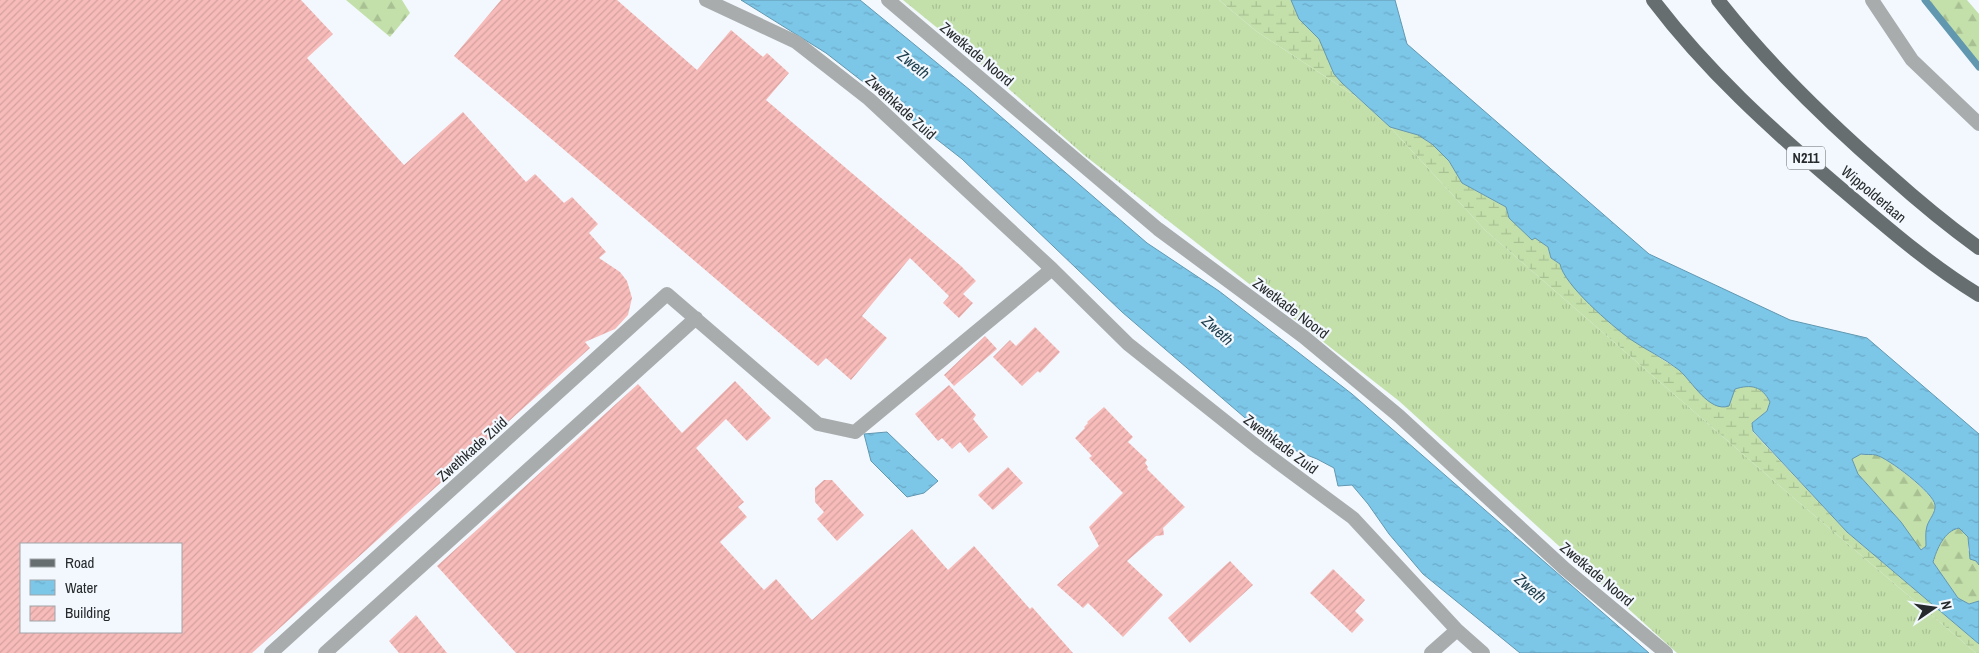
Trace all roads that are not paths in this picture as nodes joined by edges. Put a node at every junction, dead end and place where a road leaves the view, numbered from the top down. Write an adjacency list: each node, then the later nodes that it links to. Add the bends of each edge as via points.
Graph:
1 (706, 0): 8 (street, Zwethkade Zuid, via 796,42 869,99)
2 (888, 0): 16 (street, Zwetkade Noord, via 1158,230 1304,337 1392,410 1565,569)
3 (1653, 0): 9 (main road, Wippolderlaan / N211, via 1696,53 1782,137 1921,255)
4 (1718, 0): 7 (main road, Wippolderlaan / N211, via 1789,80 1846,137 1947,226)
5 (1872, 0): 6 (street, via 1912,60)
6 (1979, 124)
7 (1979, 248)
8 (1052, 269): 10 (street, Zwethkade Zuid, via 855,432 818,424); 11 (street, Zwethkade Zuid, via 1128,344 1353,518)
9 (1979, 295)
10 (696, 318): 12 (street, Zwethkade Zuid, via 667,294); 13 (street)
11 (1456, 630): 14 (street); 15 (street, Zwethkade Zuid)
12 (272, 653)
13 (325, 653)
14 (1431, 653)
15 (1483, 653)
16 (1666, 653)

